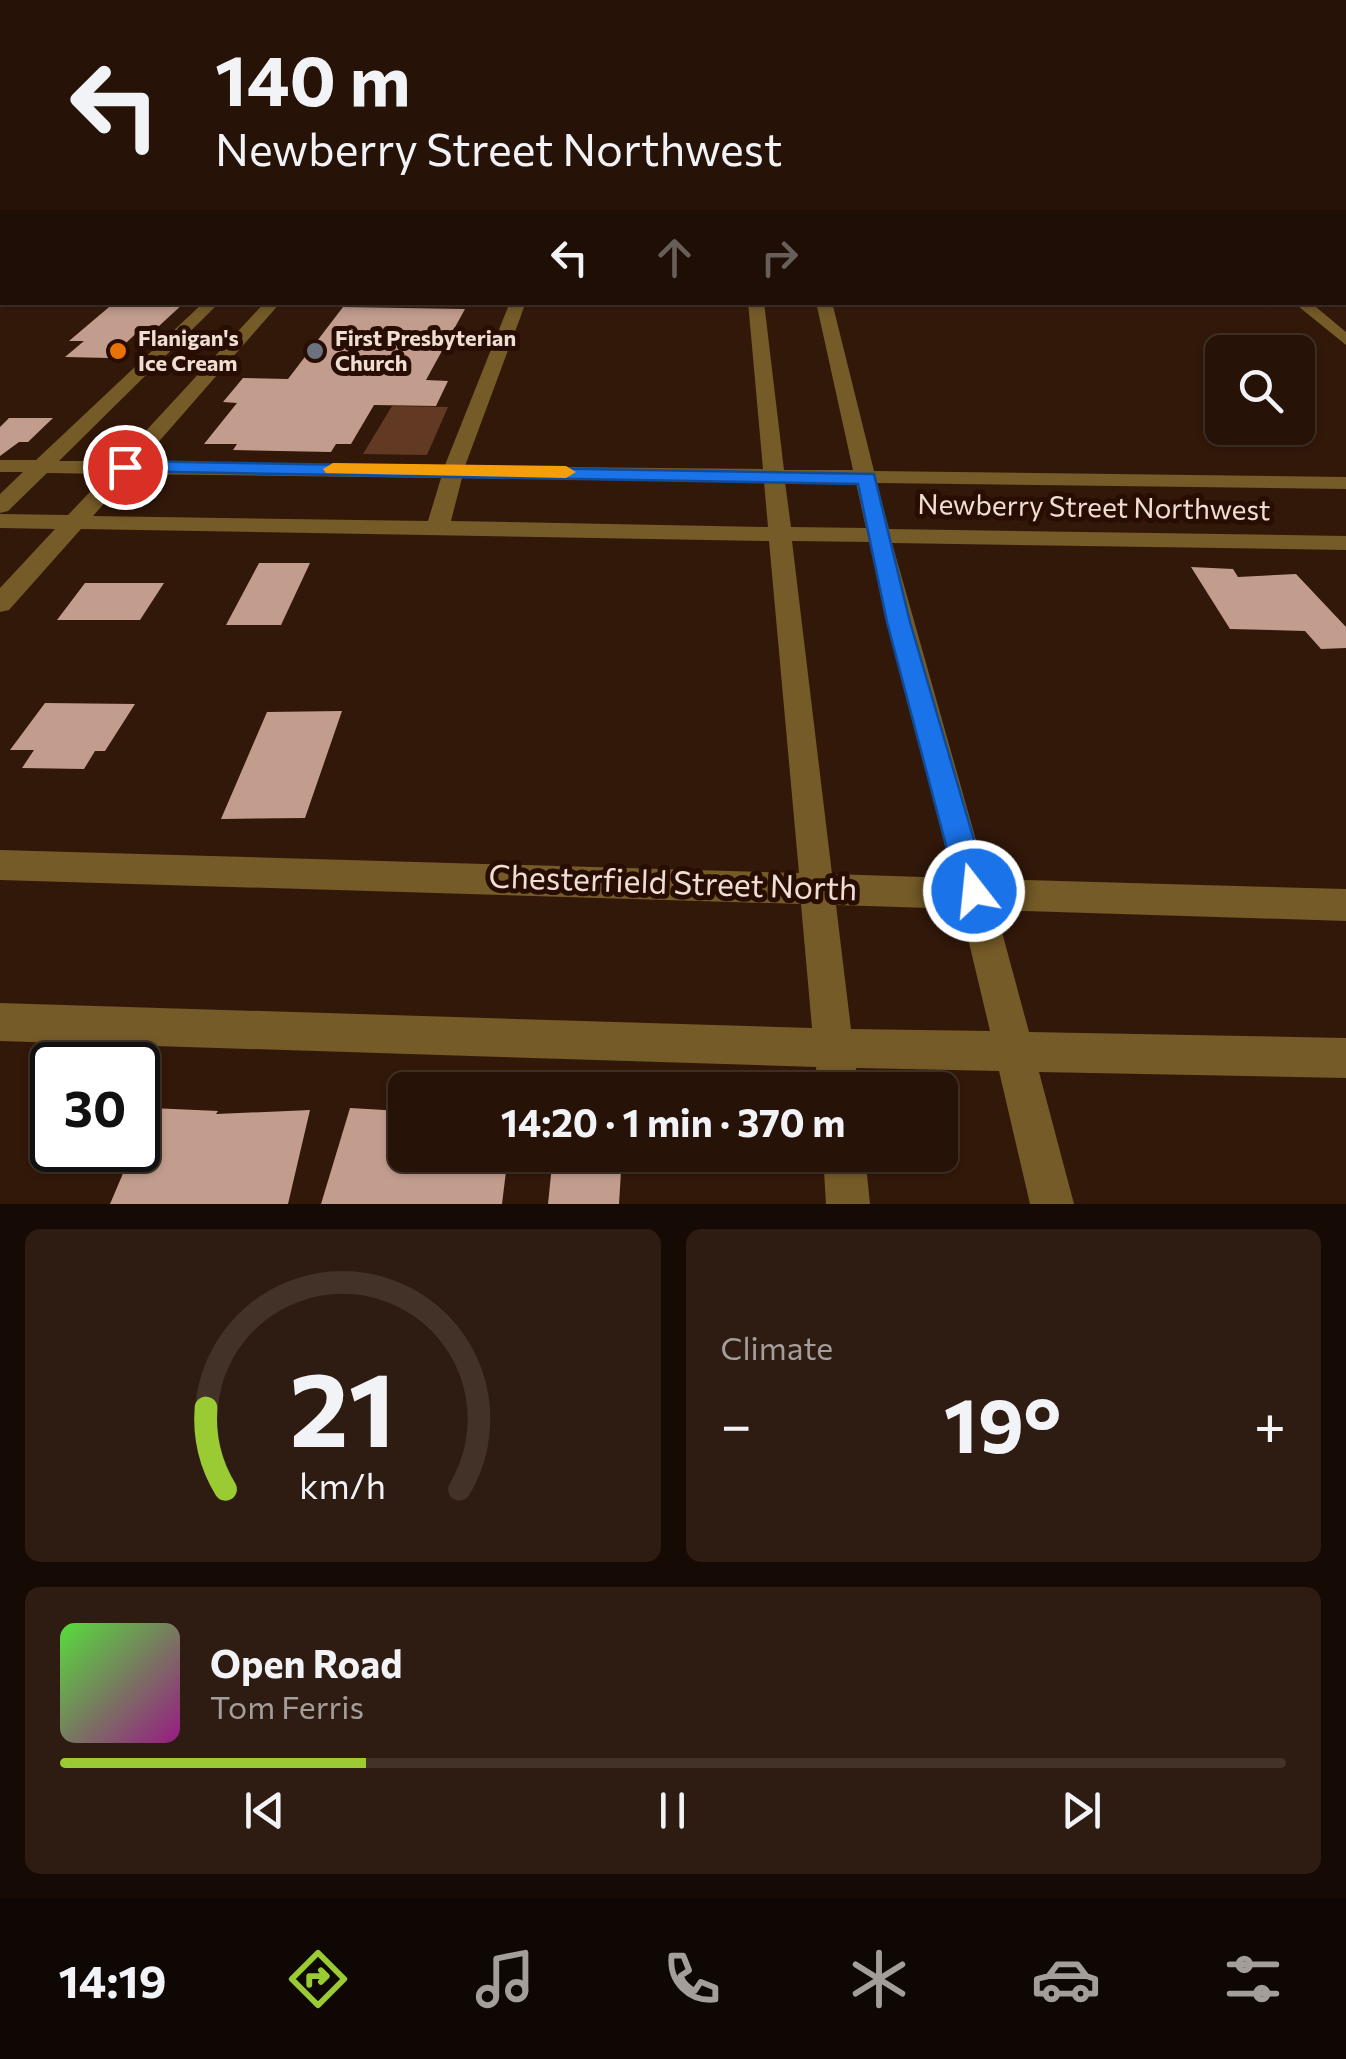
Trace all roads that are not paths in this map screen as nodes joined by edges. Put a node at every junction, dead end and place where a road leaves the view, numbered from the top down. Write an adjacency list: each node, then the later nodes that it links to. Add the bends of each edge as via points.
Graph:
1 (209, 305): 9 (street)
2 (271, 305): 10 (street)
3 (517, 305): 11 (street)
4 (756, 305): 12 (street)
5 (825, 305): 13 (street)
6 (1304, 305): 7 (street)
7 (1346, 340)
8 (0, 466): 9 (street, Newberry Street Northwest)
9 (42, 466): 10 (street, Newberry Street Northwest); 15 (street)
10 (125, 467): 11 (street, Newberry Street Northwest); 17 (street)
11 (454, 470): 12 (street, Newberry Street Northwest); 18 (street)
12 (773, 476): 13 (street, Newberry Street Northwest); 19 (street)
13 (867, 478): 14 (street, Newberry Street Northwest); 20 (street)
14 (1346, 483)
15 (0, 506)
16 (0, 521): 17 (street, Newberry Street Northwest)
17 (75, 522): 18 (street, Newberry Street Northwest); 22 (street)
18 (438, 527): 19 (street, Newberry Street Northwest)
19 (779, 534): 20 (street, Newberry Street Northwest); 24 (street)
20 (880, 534): 21 (street, Newberry Street Northwest); 25 (street, via 898,622)
21 (1346, 542)
22 (0, 604)
23 (0, 866): 24 (street, Chesterfield Street North)
24 (815, 887): 25 (street, Chesterfield Street North); 28 (street)
25 (974, 891): 26 (street, Chesterfield Street North); 29 (street)
26 (1346, 906)
27 (0, 1022): 28 (street)
28 (834, 1048): 29 (street); 31 (street)
29 (1014, 1050): 30 (street); 34 (street)
30 (1346, 1058)
31 (836, 1072)
32 (845, 1172): 33 (street)
33 (848, 1204)
34 (1052, 1204)

